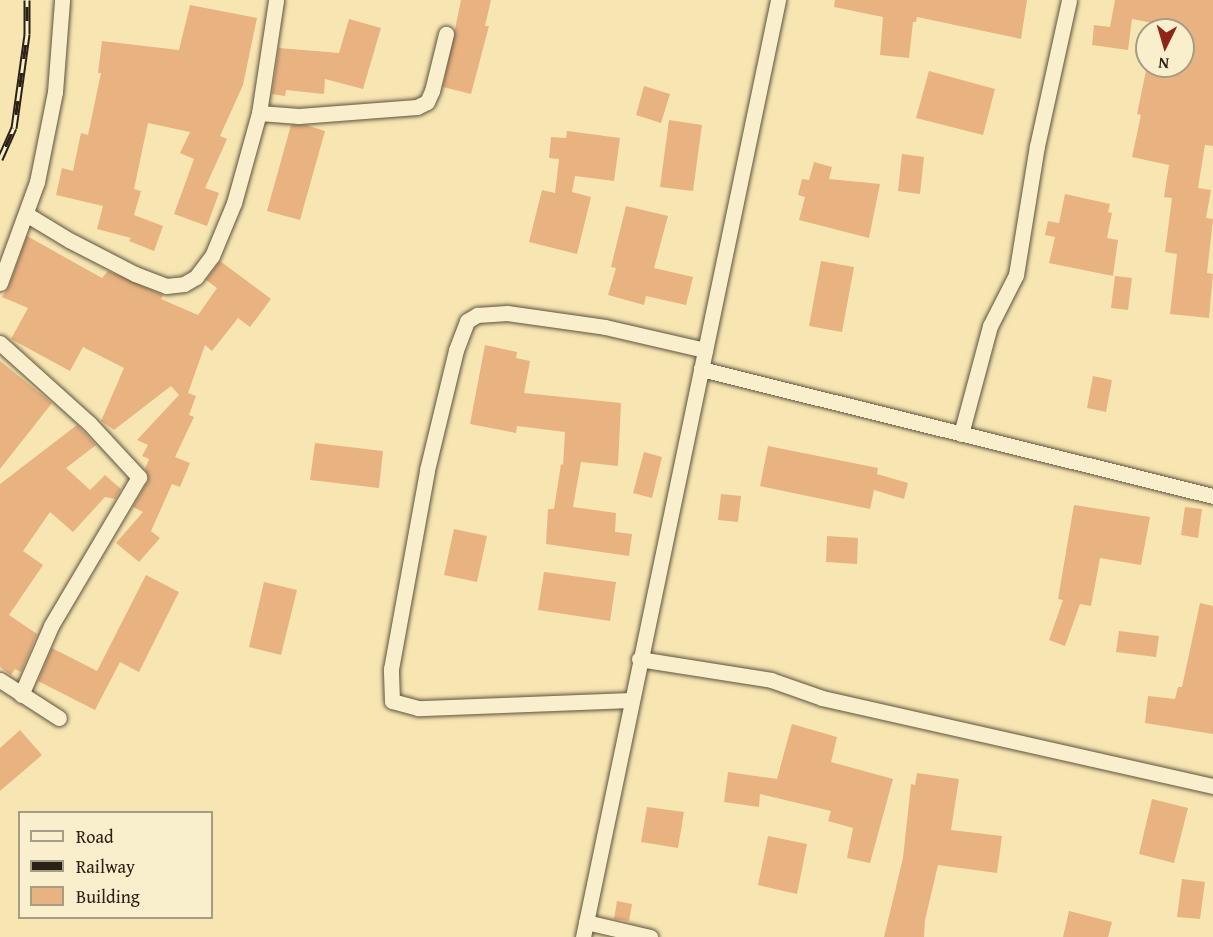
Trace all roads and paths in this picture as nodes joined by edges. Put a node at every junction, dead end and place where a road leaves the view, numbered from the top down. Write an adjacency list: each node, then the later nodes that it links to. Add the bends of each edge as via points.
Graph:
1 (62, 0): 7 (street, via 55,92 37,182)
2 (276, 0): 6 (street)
3 (778, 0): 10 (street)
4 (1069, 0): 12 (street, via 1037,146 1016,275 990,326)
5 (446, 34): 6 (street, via 432,91 427,102 417,107 299,116)
6 (259, 113): 7 (street, via 234,203 212,256 196,277 184,284 166,286 135,274)
7 (26, 214): 8 (street)
8 (0, 283)
9 (0, 343): 16 (street, via 89,423 139,477 51,626)
10 (705, 350): 11 (street); 17 (street, via 605,327 507,313 477,315 467,321 456,350 427,470 392,669 392,701 418,708)
11 (701, 369): 12 (street); 14 (street)
12 (961, 434): 13 (street)
13 (1213, 496)
14 (639, 659): 17 (street); 19 (street, via 771,680 822,698)
15 (0, 680): 16 (street)
16 (21, 695): 18 (street)
17 (631, 700): 20 (street)
18 (59, 718)
19 (1213, 786)
20 (584, 930): 21 (street)
21 (650, 937)

